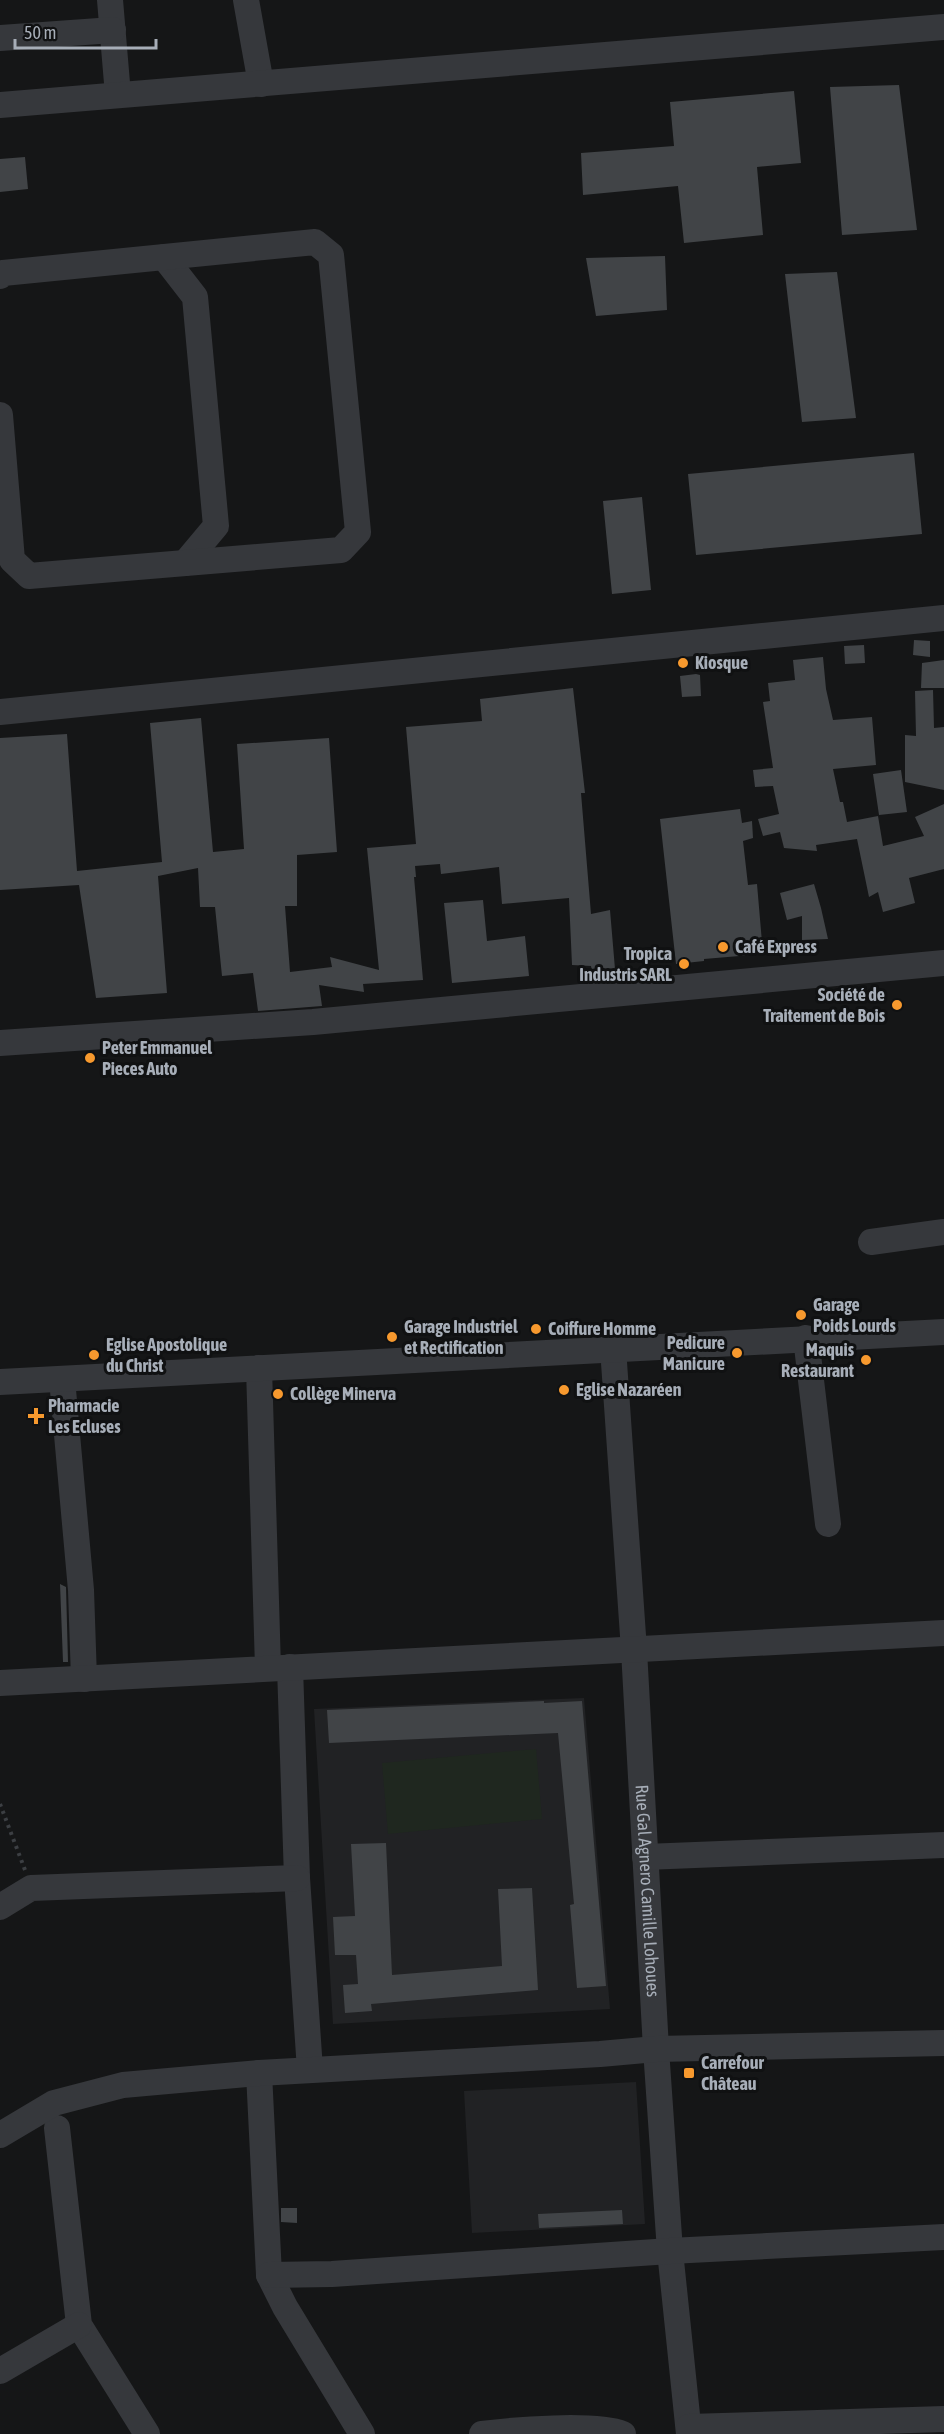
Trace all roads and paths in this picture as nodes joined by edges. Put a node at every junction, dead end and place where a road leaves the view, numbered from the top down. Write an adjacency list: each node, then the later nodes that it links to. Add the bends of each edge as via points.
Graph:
1 (111, 0): 4 (street)
2 (246, 0): 6 (street)
3 (944, 27): 6 (street)
4 (113, 30): 5 (street); 7 (street)
5 (0, 38)
6 (261, 84): 7 (street)
7 (118, 95): 8 (street)
8 (0, 105)
9 (164, 257): 10 (street); 12 (street, via 195,297 216,526); 12 (street, via 315,242 331,255 358,532 341,550)
10 (0, 276)
11 (0, 415): 12 (street, via 12,560 29,576)
12 (185, 563)
13 (944, 618): 14 (street)
14 (0, 712)
15 (944, 963): 16 (street, via 313,1022)
16 (0, 1042)
17 (944, 1232): 18 (street)
18 (871, 1242)
19 (944, 1332): 20 (street)
20 (806, 1338): 21 (street); 25 (street)
21 (613, 1348): 22 (street); 27 (street, Rue Gal Agnero Camille Lohoues)
22 (259, 1368): 23 (street); 28 (street)
23 (62, 1379): 24 (street); 29 (street, via 81,1590)
24 (0, 1382)
25 (828, 1524)
26 (944, 1633): 27 (street)
27 (634, 1650): 28 (street); 33 (street, Rue Gal Agnero Camille Lohoues)
28 (279, 1667): 29 (street); 34 (street)
29 (84, 1678): 30 (street)
30 (0, 1683)
31 (0, 1803): 35 (path)
32 (944, 1845): 33 (street)
33 (645, 1857): 38 (street, Rue Gal Agnero Camille Lohoues)
34 (297, 1878): 35 (street); 39 (street)
35 (31, 1888): 36 (street)
36 (0, 1907)
37 (944, 2043): 38 (street)
38 (656, 2049): 39 (street); 44 (street, Rue Gal Agnero Camille Lohoues)
39 (310, 2070): 40 (street)
40 (259, 2073): 42 (street, via 123,2085 54,2103); 45 (street)
41 (57, 2128): 46 (street)
42 (0, 2135)
43 (944, 2237): 44 (street)
44 (670, 2251): 45 (street); 49 (street, Rue Gal Agnero Camille Lohoues)
45 (269, 2275): 51 (street)
46 (79, 2325): 47 (street); 50 (street)
47 (0, 2371)
48 (944, 2419): 49 (street)
49 (689, 2430)
50 (147, 2434)
51 (362, 2434)
52 (482, 2434): 53 (street, via 600,2429)
53 (623, 2434)

